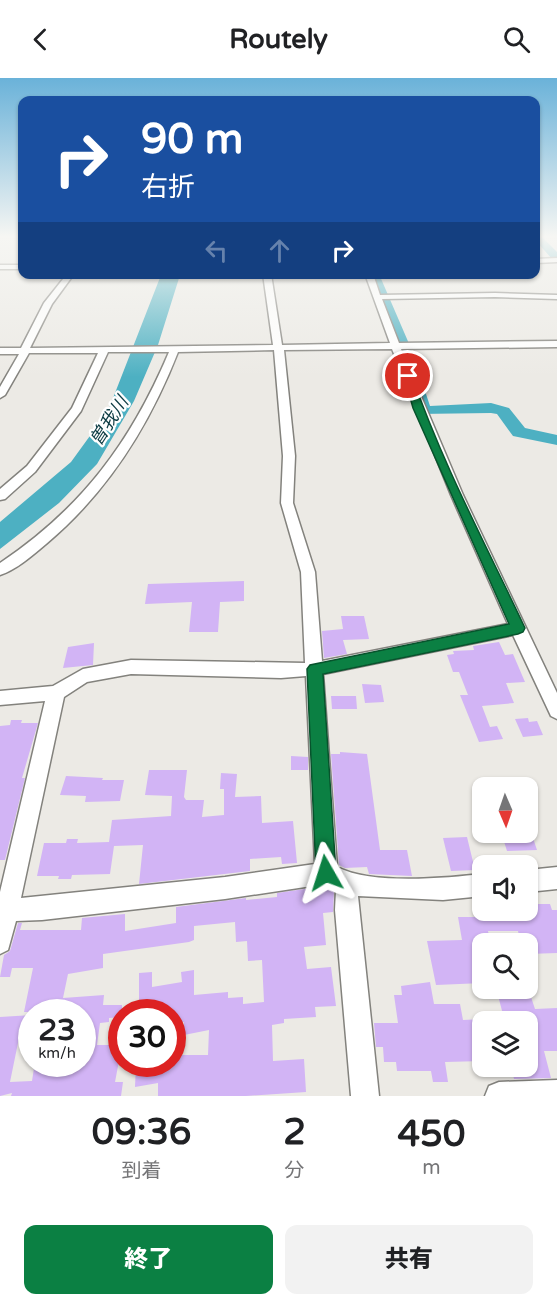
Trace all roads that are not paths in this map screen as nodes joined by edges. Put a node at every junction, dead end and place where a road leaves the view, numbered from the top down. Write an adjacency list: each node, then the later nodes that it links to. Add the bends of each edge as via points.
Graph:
1 (64, 283): 11 (street, via 48,303)
2 (268, 283): 8 (street)
3 (372, 283): 4 (street)
4 (378, 297): 5 (street); 7 (street)
5 (557, 297)
6 (557, 344): 7 (street)
7 (396, 345): 8 (street); 16 (street, via 440,460)
8 (279, 346): 9 (street); 17 (street, via 289,456 286,503 308,572)
9 (175, 347): 10 (street); 15 (street, via 148,410 105,478 54,529)
10 (110, 348): 11 (street); 14 (street, via 77,409 31,469)
11 (24, 350): 12 (street); 13 (street)
12 (0, 351)
13 (0, 395)
14 (0, 496)
15 (0, 570)
16 (518, 628): 17 (street); 20 (street)
17 (315, 669): 18 (street, via 131,667 83,676); 22 (street)
18 (56, 693): 19 (street); 25 (street)
19 (0, 698)
20 (557, 711)
21 (557, 878): 23 (street)
22 (336, 879): 24 (street, via 385,888); 25 (street); 28 (street, via 346,910)
23 (538, 880)
24 (472, 886)
25 (8, 910): 26 (street)
26 (0, 942)
27 (557, 1094): 29 (street)
28 (364, 1096)
29 (499, 1096)

